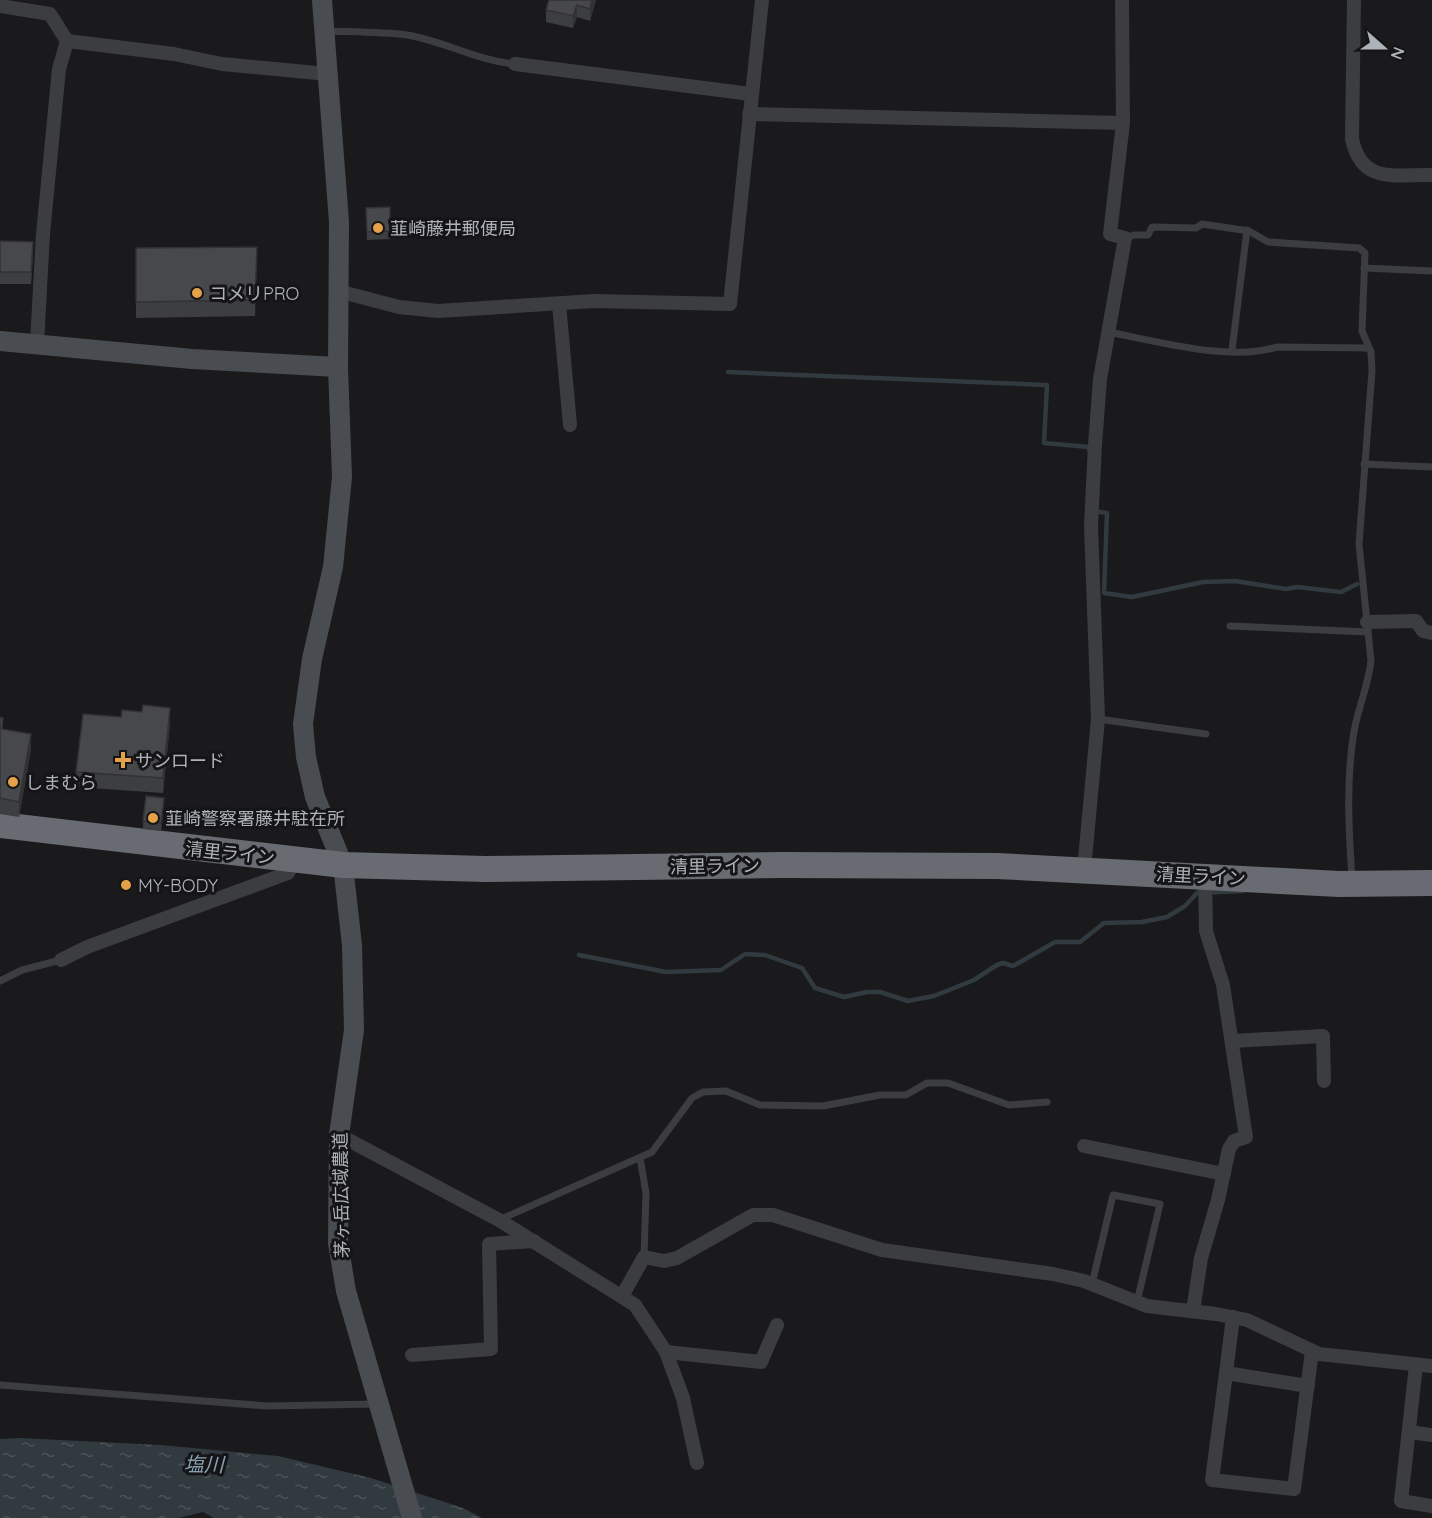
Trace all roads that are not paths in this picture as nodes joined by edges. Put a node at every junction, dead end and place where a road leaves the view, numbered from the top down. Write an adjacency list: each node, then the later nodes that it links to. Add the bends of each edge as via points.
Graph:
1 (322, 0): 7 (street, 茅ヶ岳広域農道)
2 (762, 0): 11 (street)
3 (1122, 0): 13 (street)
4 (1354, 0): 14 (street, via 1354,151 1368,169 1379,175)
5 (0, 6): 6 (street)
6 (51, 7): 8 (street)
7 (325, 31): 9 (lane, via 407,36 498,63); 10 (street, 茅ヶ岳広域農道)
8 (67, 41): 10 (street, via 222,64); 23 (street, via 58,81)
9 (515, 64): 11 (street)
10 (328, 74): 19 (street, 茅ヶ岳広域農道, via 339,222)
11 (751, 94): 12 (street)
12 (749, 114): 13 (street); 20 (street, via 730,304)
13 (1123, 123): 16 (street, via 1110,234)
14 (1432, 175)
15 (1246, 230): 16 (lane, via 1202,224 1196,228 1152,227 1148,235); 17 (lane, via 1268,242 1359,248 1365,253); 25 (lane)
16 (1125, 238): 21 (street)
17 (1364, 268): 18 (lane); 24 (lane, via 1362,331)
18 (1432, 271)
19 (338, 291): 20 (street, via 399,307 438,311); 26 (street, 茅ヶ岳広域農道)
20 (559, 304): 27 (street)
21 (1108, 332): 25 (lane, via 1209,350); 33 (street, via 1100,379 1091,526)
22 (0, 340): 23 (street)
23 (37, 343): 26 (street, via 192,359)
24 (1369, 348): 25 (lane); 28 (lane, via 1372,371)
25 (1232, 350)
26 (338, 367): 37 (street, 茅ヶ岳広域農道, via 342,477 338,531 303,724 315,796)
27 (570, 425)
28 (1364, 464): 29 (lane); 31 (lane, via 1359,544)
29 (1432, 467)
30 (1230, 627): 31 (lane)
31 (1367, 627): 32 (street, via 1416,621 1423,631); 41 (lane, via 1369,679 1353,735 1347,786)
32 (1432, 633)
33 (1098, 719): 34 (lane); 38 (street)
34 (1206, 734)
35 (0, 825): 36 (highway, 清里ライン)
36 (295, 860): 37 (highway, 清里ライン); 42 (street, via 288,873 87,947)
37 (343, 865): 38 (highway, 清里ライン, via 485,869 913,865); 47 (street, 茅ヶ岳広域農道, via 352,945 354,1030)
38 (1084, 870): 39 (highway, 清里ライン)
39 (1205, 876): 41 (highway, 清里ライン); 44 (street, via 1206,931 1223,985)
40 (1432, 883): 41 (highway, 清里ライン)
41 (1353, 884)
42 (62, 960): 43 (lane, via 22,970)
43 (0, 981)
44 (1233, 1041): 45 (street, via 1323,1036); 50 (street, via 1246,1137 1234,1141 1229,1149)
45 (1324, 1081)
46 (1047, 1102): 49 (lane, via 1009,1105 948,1083 927,1083 906,1095 880,1095 823,1106 760,1104 726,1091 703,1092 692,1098 652,1152)
47 (339, 1135): 51 (street); 68 (street, 茅ヶ岳広域農道, via 338,1243 346,1292)
48 (1084, 1146): 50 (street)
49 (640, 1158): 51 (lane); 53 (lane, via 646,1193)
50 (1224, 1174): 57 (street)
51 (499, 1220): 52 (street)
52 (534, 1242): 55 (street); 62 (street, via 489,1244 491,1349)
53 (644, 1257): 54 (street, via 664,1261 677,1258 753,1215 773,1215 882,1250 1053,1274); 55 (street)
54 (1092, 1284): 56 (street); 56 (lane, via 1113,1195 1160,1204)
55 (622, 1296): 61 (street, via 635,1305)
56 (1137, 1303): 57 (street)
57 (1193, 1311): 58 (street)
58 (1233, 1317): 60 (street); 65 (street)
59 (777, 1326): 61 (street, via 761,1362)
60 (1312, 1351): 63 (street); 67 (street)
61 (666, 1352): 71 (street, via 683,1398)
62 (412, 1355)
63 (1416, 1365): 64 (street); 69 (street)
64 (1432, 1366)
65 (1226, 1373): 67 (street); 67 (street, via 1212,1480 1294,1489)
66 (0, 1385): 68 (lane, via 267,1406)
67 (1308, 1386)
68 (380, 1408): 73 (street, 茅ヶ岳広域農道)
69 (1409, 1432): 70 (street); 72 (street, via 1401,1502)
70 (1432, 1435)
71 (697, 1463)
72 (1432, 1506)
73 (412, 1518)

